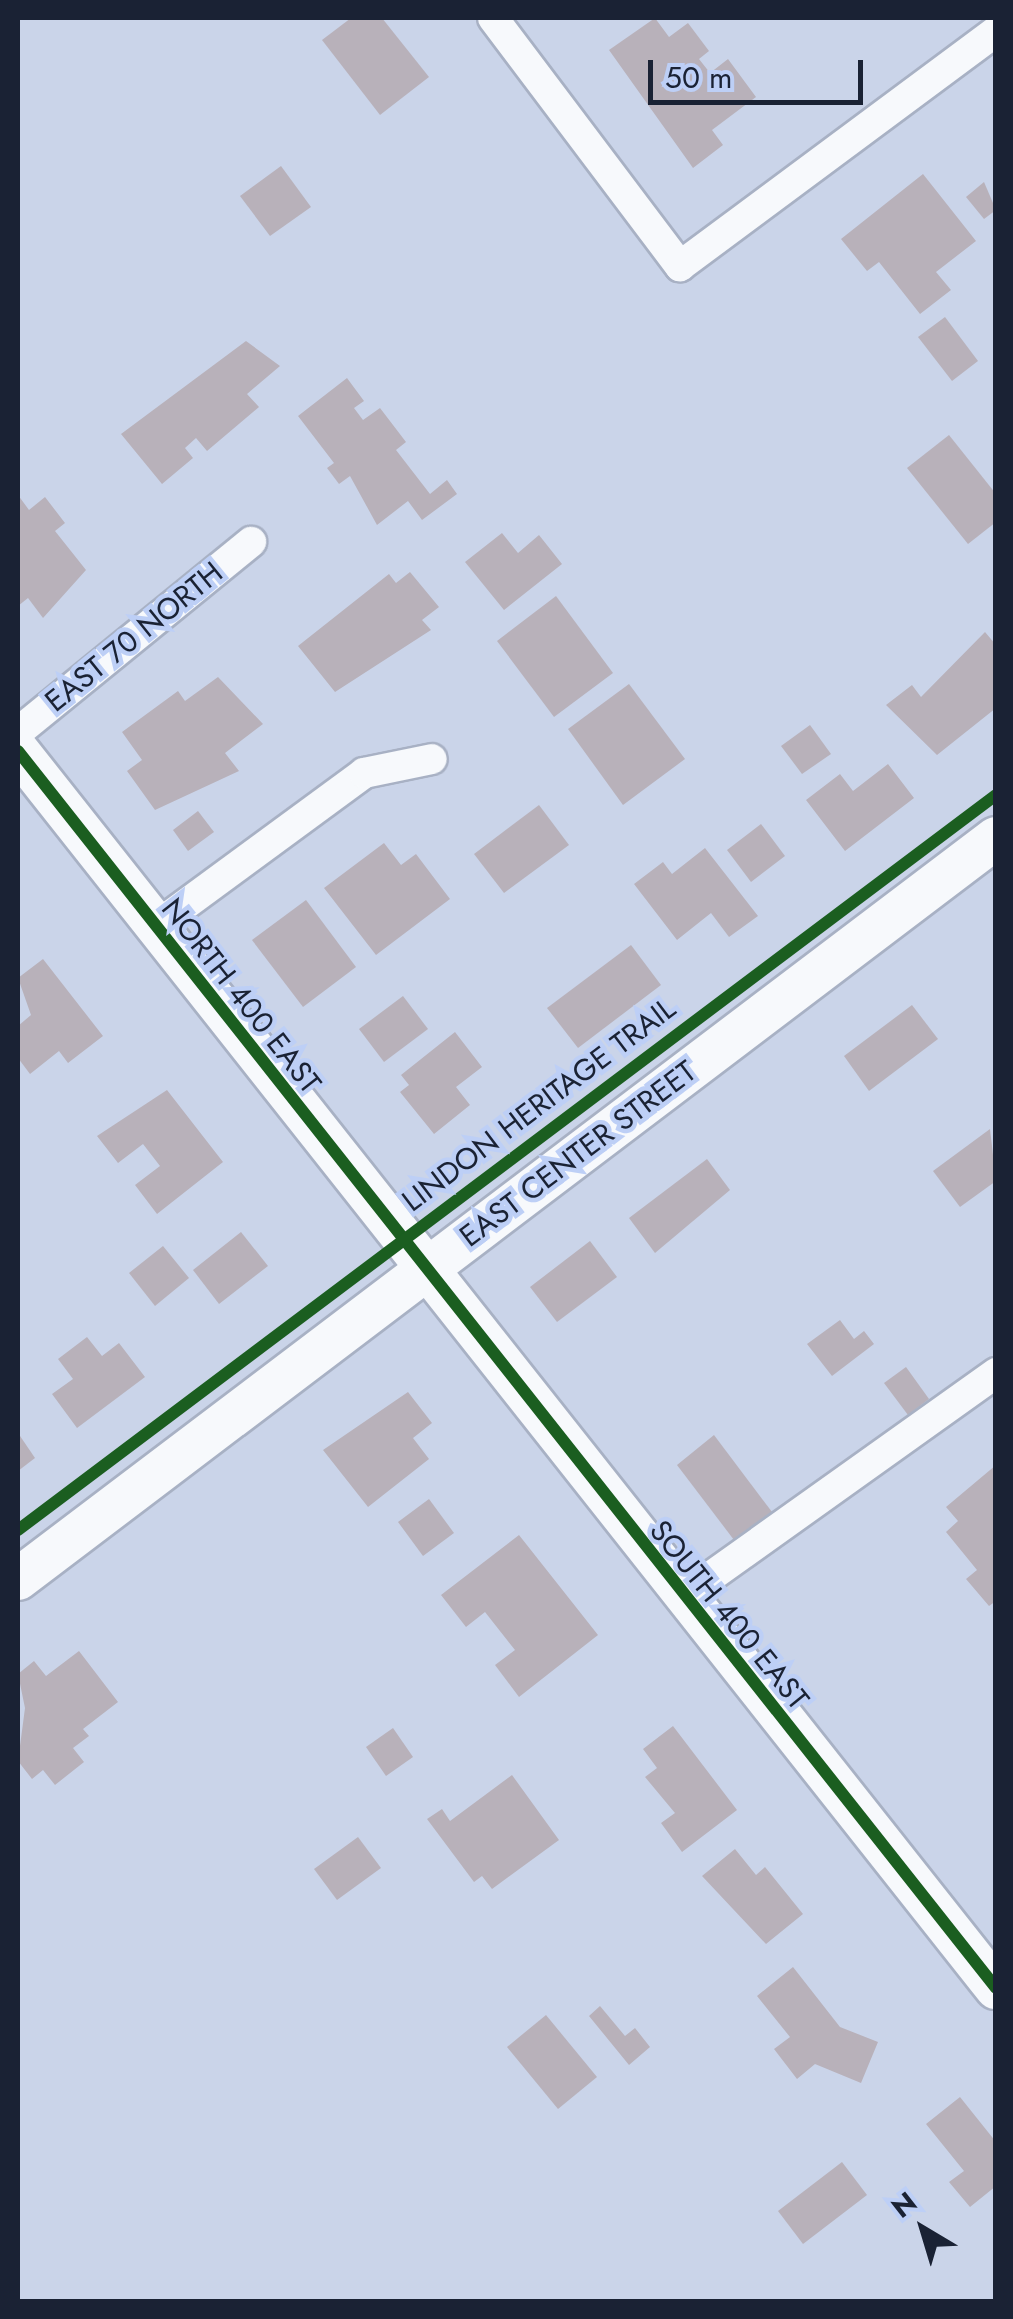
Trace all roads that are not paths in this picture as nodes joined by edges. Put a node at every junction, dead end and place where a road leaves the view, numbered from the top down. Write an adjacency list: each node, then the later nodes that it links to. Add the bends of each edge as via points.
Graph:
1 (493, 18): 2 (street, via 680,266)
2 (996, 30)
3 (251, 542): 4 (street, EAST 70 NORTH)
4 (18, 732)
5 (18, 751): 8 (street, NORTH 400 EAST)
6 (432, 759): 8 (street, via 364,774)
7 (996, 838): 9 (street, EAST CENTER STREET)
8 (156, 926): 9 (street, NORTH 400 EAST)
9 (424, 1273): 11 (street, EAST CENTER STREET); 12 (street, SOUTH 400 EAST)
10 (996, 1373): 12 (street)
11 (18, 1579)
12 (682, 1596): 13 (street, SOUTH 400 EAST)
13 (996, 1988)

